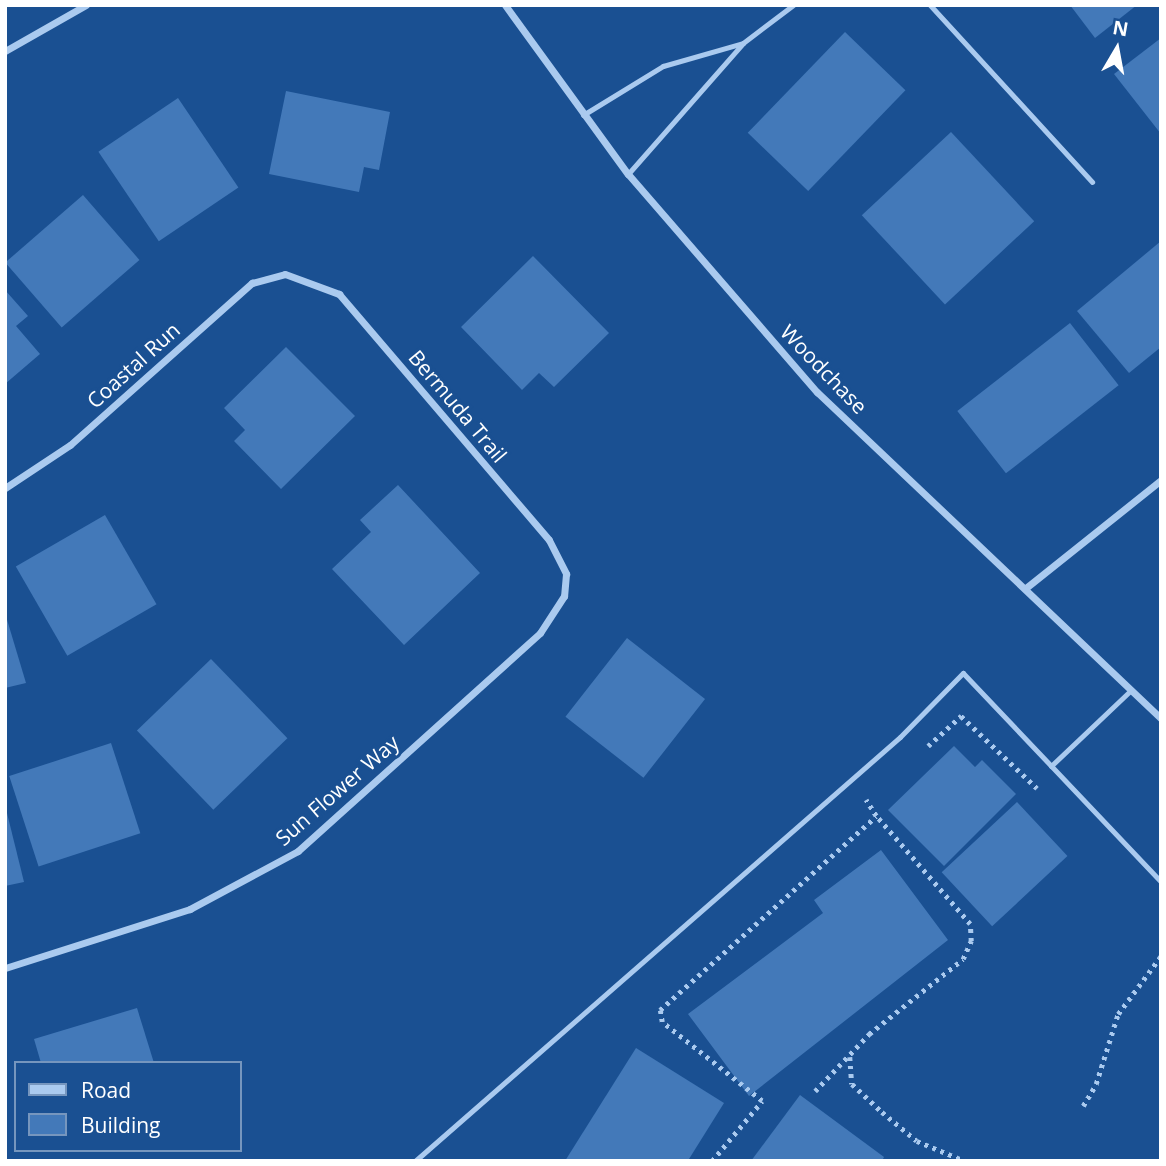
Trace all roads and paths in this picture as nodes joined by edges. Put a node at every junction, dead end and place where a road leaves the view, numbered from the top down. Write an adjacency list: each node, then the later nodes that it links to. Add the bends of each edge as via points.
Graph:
1 (86, 5): 6 (street)
2 (505, 5): 7 (street, Woodchase)
3 (793, 5): 5 (lane)
4 (930, 5): 9 (lane)
5 (743, 43): 7 (lane, via 663,66); 8 (lane)
6 (5, 51)
7 (583, 115): 8 (street, Woodchase)
8 (628, 174): 13 (street, Woodchase, via 817,392)
9 (1092, 182)
10 (285, 274): 12 (street, Coastal Run, via 252,283 71,445); 14 (street, Bermuda Trail, via 340,294 549,540 566,574)
11 (1161, 480): 13 (street)
12 (5, 488)
13 (1027, 587): 15 (street, Woodchase)
14 (564, 596): 24 (street, Sun Flower Way, via 540,633 298,850 190,909)
15 (1131, 690): 16 (street, Woodchase); 18 (lane)
16 (1161, 719)
17 (923, 750): 19 (path, via 961,716)
18 (1051, 766): 22 (lane); 28 (lane, via 963,673 880,755)
19 (1041, 792)
20 (874, 793): 21 (path, via 864,802)
21 (876, 816): 25 (path, via 970,924 971,941 963,959); 29 (path, via 660,1010 662,1022 762,1101)
22 (1161, 882)
23 (1161, 956): 27 (path, via 1118,1014 1097,1084)
24 (5, 968)
25 (850, 1056): 26 (path); 30 (path, via 852,1084 882,1112 917,1141)
26 (815, 1091)
27 (1083, 1106)
28 (415, 1161)
29 (712, 1161)
30 (965, 1161)

